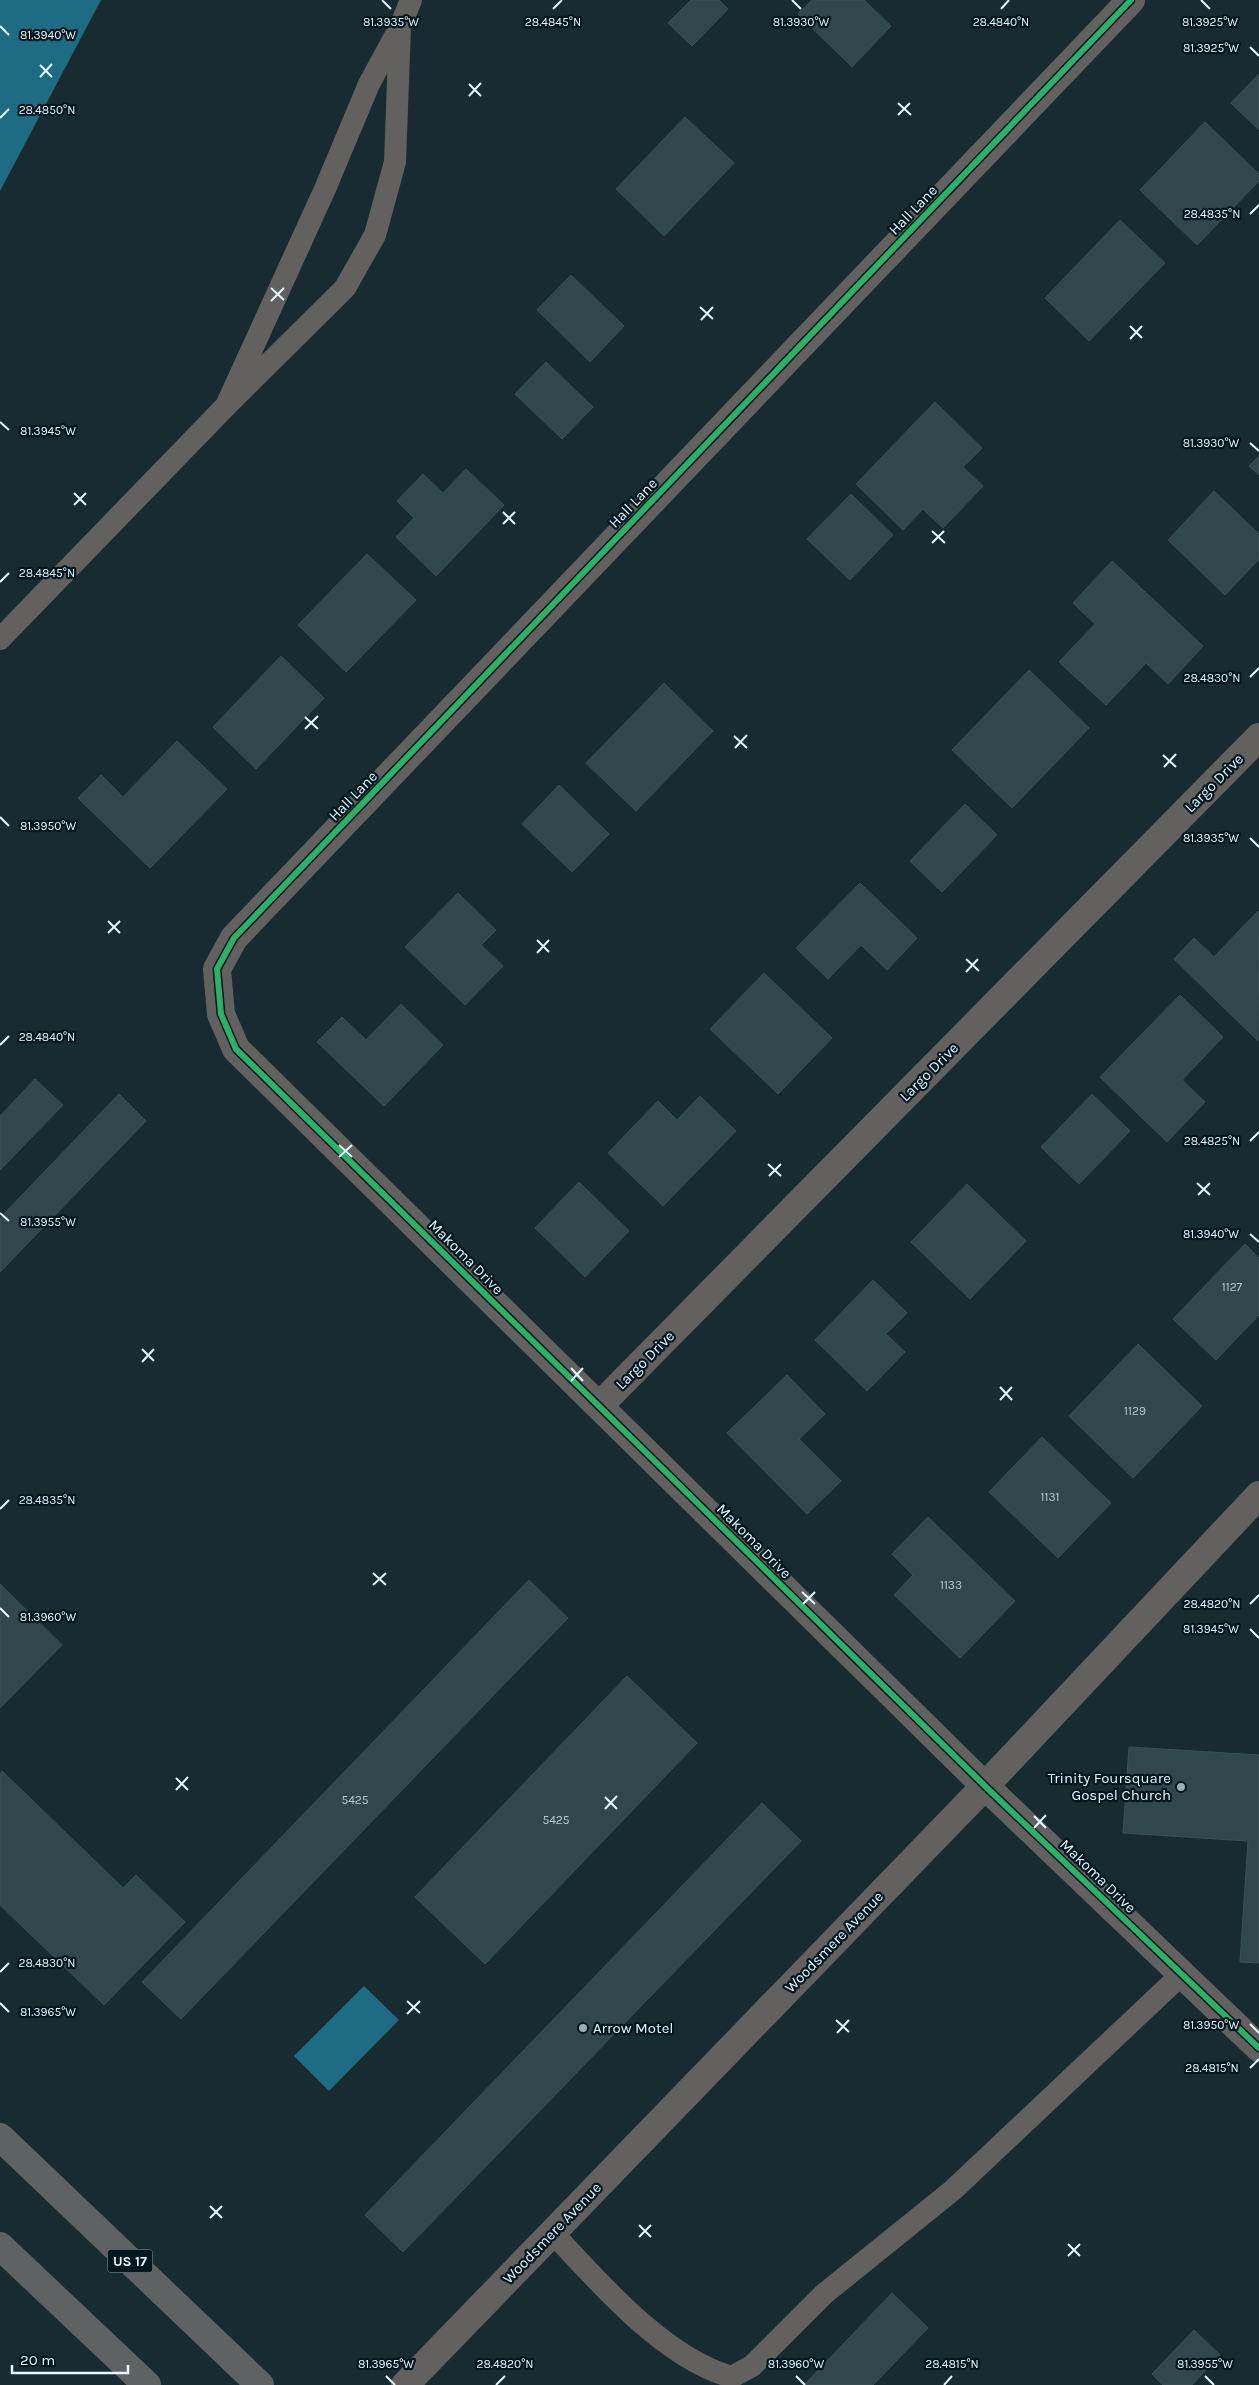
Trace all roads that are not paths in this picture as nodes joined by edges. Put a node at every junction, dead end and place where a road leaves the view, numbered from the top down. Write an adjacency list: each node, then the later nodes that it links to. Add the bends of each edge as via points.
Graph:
1 (411, 0): 3 (lane)
2 (1131, 0): 7 (street, Hall Lane, via 234,938 217,969 221,1014)
3 (400, 27): 4 (lane, via 369,84); 4 (lane, via 395,162 375,235 345,288)
4 (226, 406): 5 (lane)
5 (0, 639)
6 (1259, 738): 8 (street, Largo Drive)
7 (236, 1049): 8 (street, Makoma Drive)
8 (599, 1406): 10 (street, Makoma Drive)
9 (1259, 1495): 10 (street, Woodsmere Avenue)
10 (985, 1786): 11 (street, Makoma Drive); 14 (street, Woodsmere Avenue)
11 (1182, 1974): 12 (street, Makoma Drive); 16 (lane, via 953,2190 824,2294 752,2366)
12 (1259, 2048)
13 (0, 2137): 18 (main road, US 17)
14 (552, 2232): 16 (lane, via 599,2283 663,2340); 19 (street, Woodsmere Avenue)
15 (0, 2246): 17 (main road)
16 (731, 2381)
17 (146, 2385)
18 (260, 2385)
19 (405, 2385)

